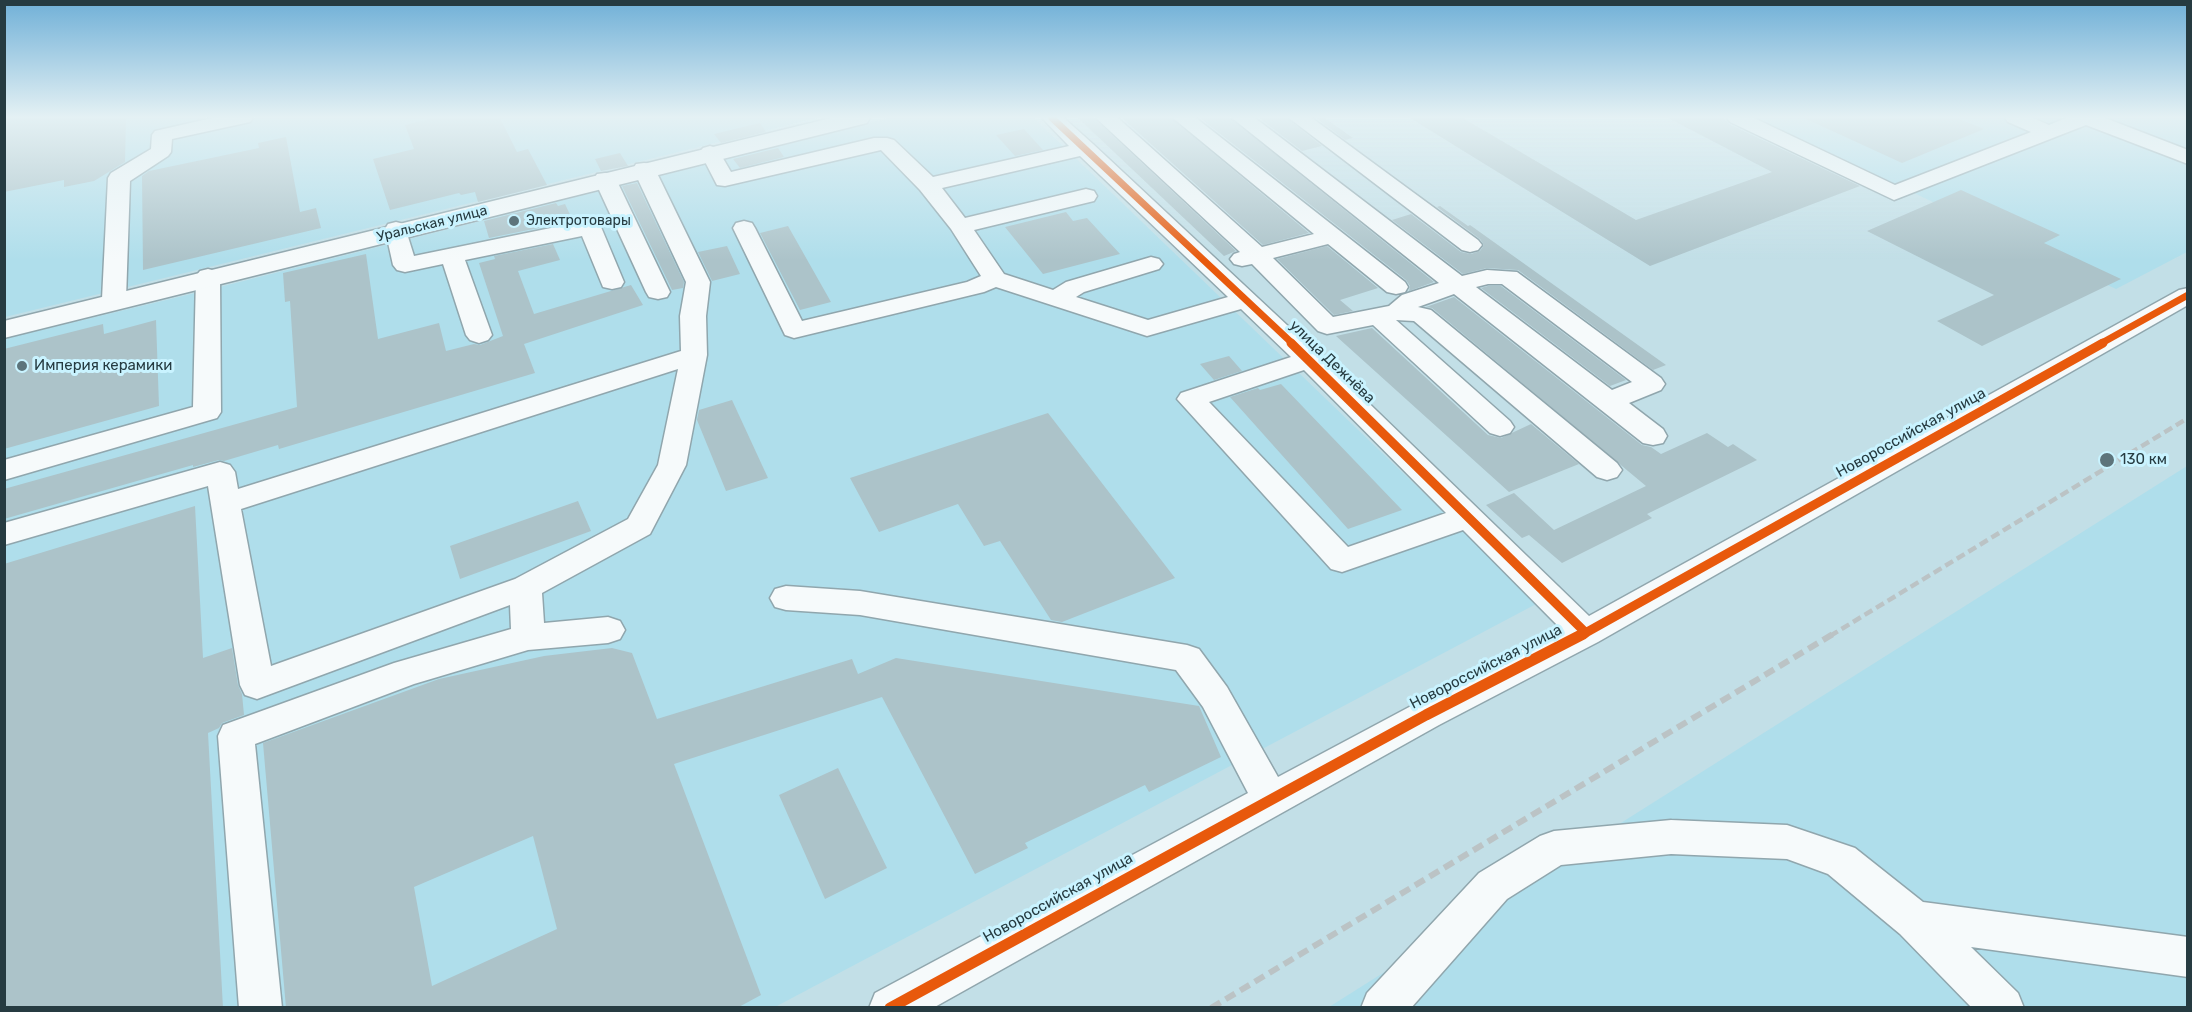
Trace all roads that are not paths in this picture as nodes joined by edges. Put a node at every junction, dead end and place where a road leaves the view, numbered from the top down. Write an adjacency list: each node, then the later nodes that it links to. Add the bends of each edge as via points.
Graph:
1 (140, 165): 37 (street, via 119,178)
2 (663, 165): 14 (main road, Уральская улица)
3 (717, 165): 4 (street, via 725,180)
4 (786, 165)
5 (908, 165): 17 (street)
6 (1012, 165): 17 (street)
7 (1104, 165): 28 (street, улица Дежнёва)
8 (1159, 165): 26 (street)
9 (1243, 165): 23 (street)
10 (1301, 165): 18 (street)
11 (1360, 165): 15 (street)
12 (1836, 165): 13 (street, via 1894,193)
13 (1965, 165)
14 (644, 170): 16 (main road, Уральская улица); 41 (street, via 698,282 693,316)
15 (1373, 176): 18 (street); 24 (street)
16 (605, 180): 22 (main road, Уральская улица); 33 (street)
17 (928, 185): 20 (street)
18 (1331, 188): 32 (street)
19 (1086, 196): 20 (street)
20 (960, 226): 30 (street)
21 (744, 228): 30 (street, via 794,330)
22 (397, 231): 25 (street, via 405,265); 29 (main road, Уральская улица)
23 (1332, 236): 26 (street); 38 (street)
24 (1470, 245)
25 (452, 256): 31 (street, via 590,227); 40 (street)
26 (1259, 257): 28 (street); 38 (street, via 1327,326)
27 (1151, 264): 35 (street, via 1075,287)
28 (1210, 264): 36 (street, улица Дежнёва)
29 (208, 278): 37 (main road, Уральская улица); 46 (street, via 207,412)
30 (995, 279): 35 (street)
31 (612, 282)
32 (1458, 285): 38 (street); 43 (street); 43 (street, via 1487,277 1508,277 1652,384)
33 (658, 292)
34 (2187, 296): 54 (street, Новороссийская улица)
35 (1057, 298): 36 (street, via 1147,328)
36 (1246, 300): 42 (street, улица Дежнёва)
37 (114, 301): 39 (main road, Уральская улица)
38 (1390, 305): 44 (street); 47 (street, via 1422,315)
39 (4, 328)
40 (479, 334)
41 (694, 355): 48 (street); 51 (street, via 672,465 639,525)
42 (1309, 360): 49 (street, улица Дежнёва); 49 (street, via 1191,399 1342,561)
43 (1608, 402): 45 (street)
44 (1500, 427)
45 (1653, 436)
46 (4, 470)
47 (1607, 470)
48 (226, 503): 50 (street, via 220,472); 51 (street, via 257,685)
49 (1469, 516): 54 (street, улица Дежнёва)
50 (4, 534)
51 (526, 587): 55 (street)
52 (786, 598): 56 (street, via 860,603 1187,658 1215,697)
53 (608, 630): 55 (street)
54 (1586, 633): 56 (street, Новороссийская улица)
55 (528, 637): 59 (street, via 406,673 236,736)
56 (1271, 799): 60 (street, Новороссийская улица)
57 (1914, 920): 58 (street); 61 (street, via 1841,861 1787,842 1671,837 1554,848 1493,886); 62 (street)
58 (2187, 957)
59 (261, 1008)
60 (890, 1008)
61 (1382, 1008)
62 (2003, 1008)

